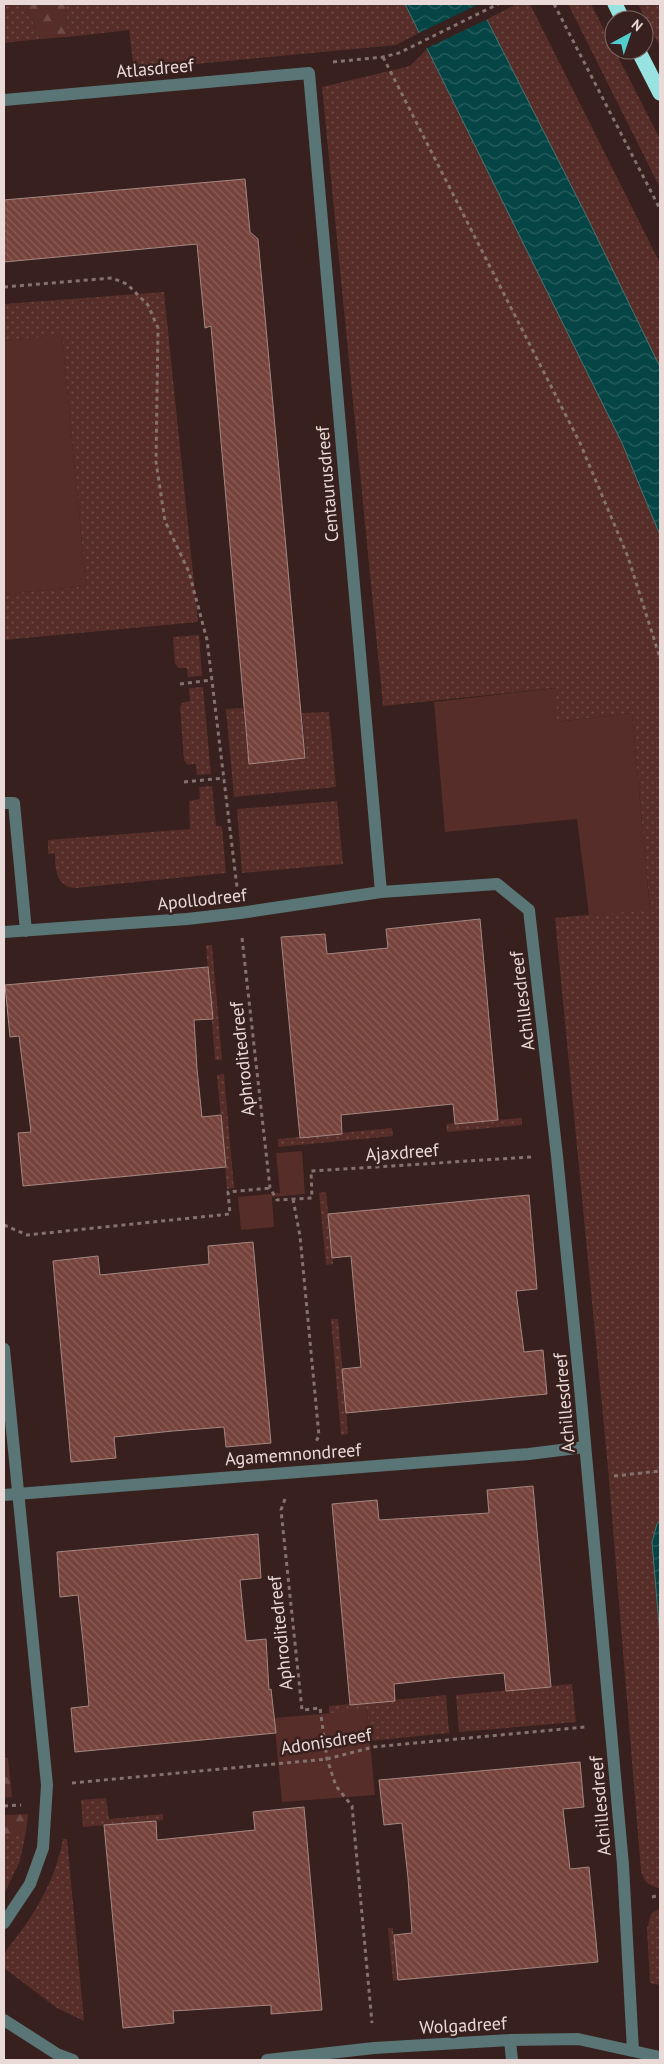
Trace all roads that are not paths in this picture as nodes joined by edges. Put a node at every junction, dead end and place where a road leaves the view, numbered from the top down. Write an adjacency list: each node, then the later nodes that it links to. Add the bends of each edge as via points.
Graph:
1 (643, 60): 3 (highway)
2 (309, 73): 4 (street, Atlasdreef); 6 (street, Centaurusdreef)
3 (660, 93)
4 (4, 100)
5 (9, 803): 7 (street)
6 (381, 892): 7 (street, Apollodreef, via 240,913); 10 (street, Achillesdreef, via 497,884 529,910)
7 (26, 931): 8 (street, Apollodreef)
8 (4, 932)
9 (4, 1350): 11 (street)
10 (585, 1447): 11 (street, Agamemnondreef); 16 (street, Achillesdreef, via 623,1865)
11 (19, 1494): 12 (street, Agamemnondreef); 13 (street, via 47,1785 43,1848 30,1884)
12 (4, 1496)
13 (4, 1923)
14 (4, 2020): 18 (street, via 57,2054)
15 (510, 2040): 16 (street, Wolgadreef, via 578,2039); 19 (street, Wolgadreef, via 374,2048); 20 (street)
16 (633, 2051): 17 (street, Wolgadreef)
17 (660, 2057)
18 (73, 2060)
19 (267, 2060)
20 (512, 2060)

